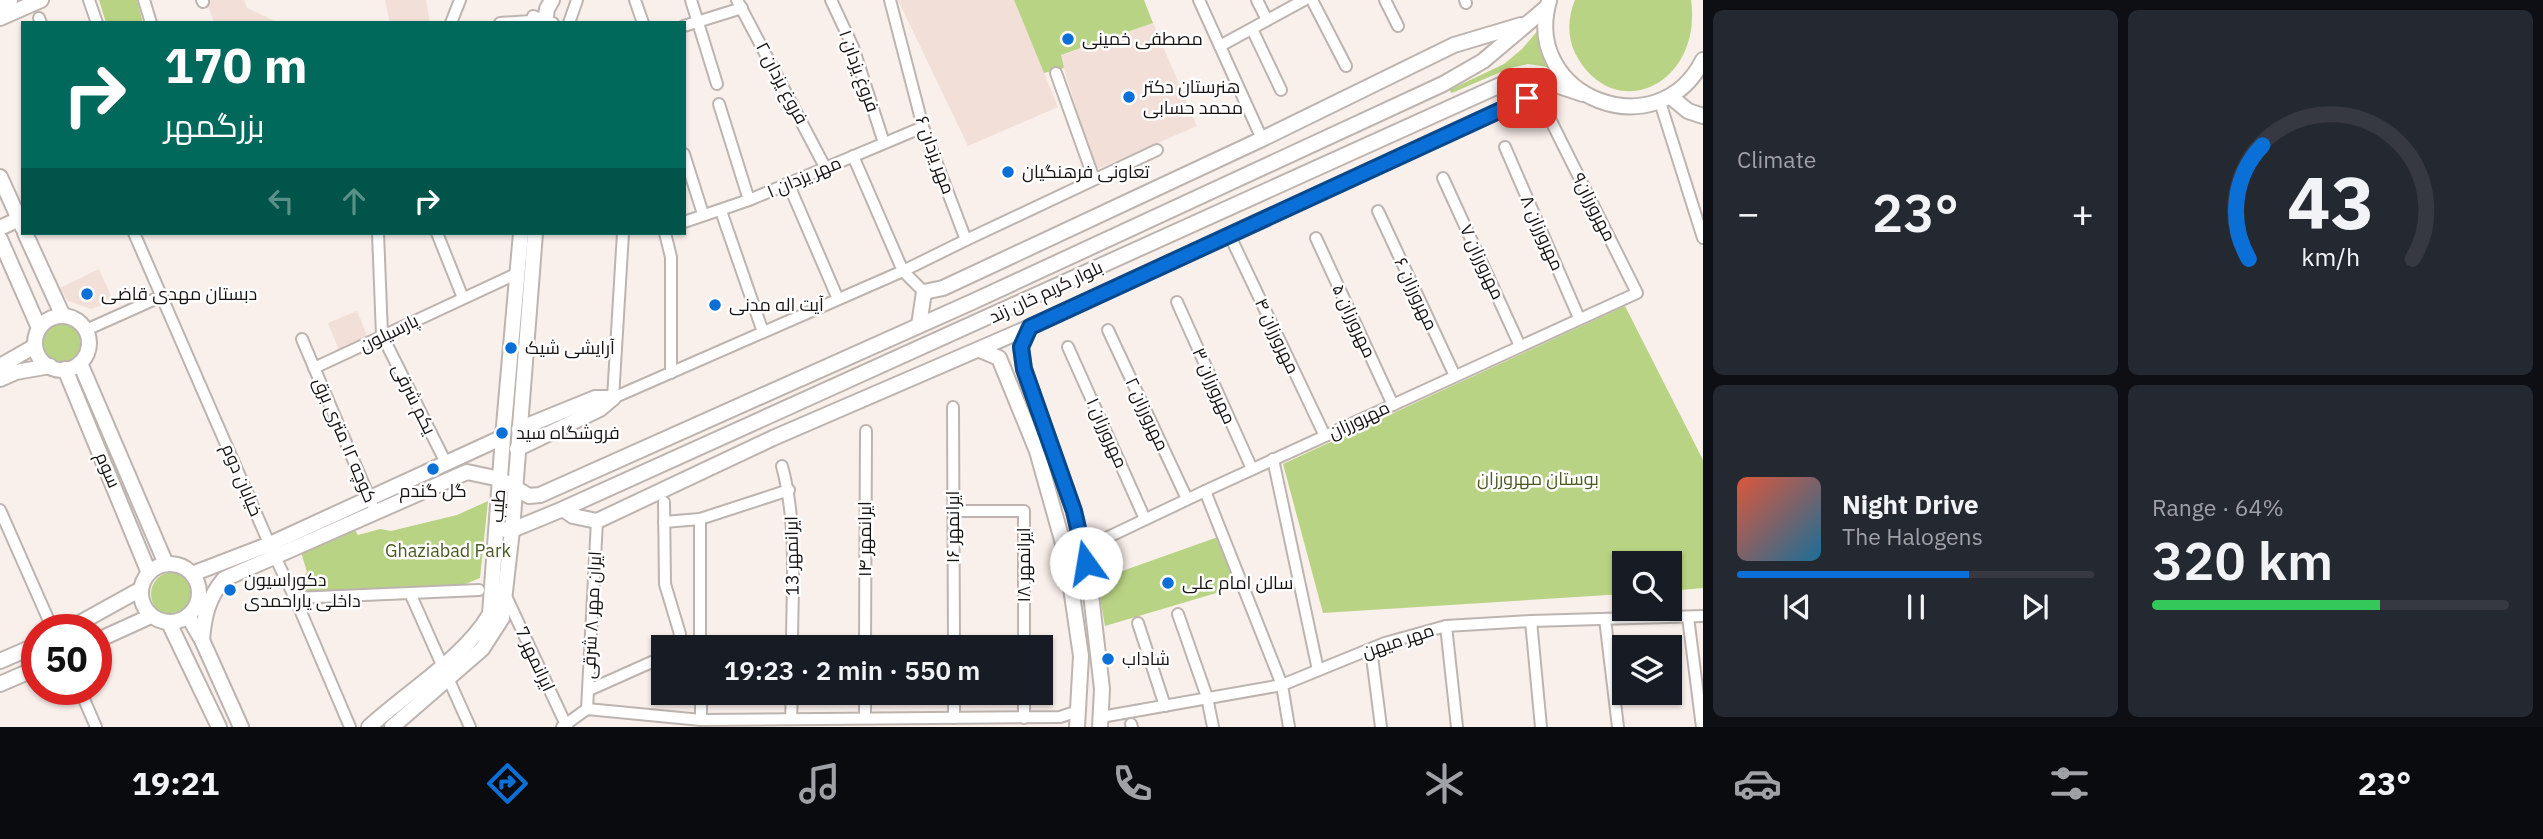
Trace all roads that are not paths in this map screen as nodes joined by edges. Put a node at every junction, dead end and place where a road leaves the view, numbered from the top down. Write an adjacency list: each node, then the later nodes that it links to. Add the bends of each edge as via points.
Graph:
1 (10, 0): 19 (main road)
2 (89, 0): 22 (street)
3 (144, 0): 23 (street)
4 (460, 0): 24 (street)
5 (552, 0): 27 (main road)
6 (577, 0): 28 (street)
7 (635, 0): 29 (street)
8 (691, 0): 30 (street)
9 (831, 0): 49 (street, فروغ یزدان ۱, via 853,47)
10 (890, 0): 47 (street, مهر یزدان ۶)
11 (1199, 0): 35 (street)
12 (1257, 0): 21 (street)
13 (1304, 0): 21 (street)
14 (1312, 0): 37 (street)
15 (1385, 0): 33 (street)
16 (35, 1): 20 (main road)
17 (1548, 3): 31 (main road, بلوار کریم خان زند); 42 (main road, via 1549,47 1562,73)
18 (740, 4): 30 (street); 54 (street, فروغ یزدان ۲)
19 (0, 5)
20 (0, 18)
21 (1267, 20): 34 (street)
22 (96, 21)
23 (150, 21)
24 (452, 21)
25 (531, 21): 26 (street, via 533,16)
26 (546, 21)
27 (548, 21)
28 (570, 21)
29 (642, 21)
30 (698, 22): 32 (street); 40 (street)
31 (1526, 24): 48 (main road, via 1454,45); 90 (main road, بلوار کریم خان زند, via 1483,61 1443,84)
32 (686, 25)
33 (1398, 26)
34 (1252, 29): 35 (street); 41 (street)
35 (1220, 46): 48 (street)
36 (1703, 60): 43 (main road, via 1694,75)
37 (1346, 66)
38 (1056, 74): 57 (street)
39 (1547, 82): 42 (main road, بلوار کریم خان زند); 75 (main road, via 1527,98); 114 (main road, بلوار کریم خان زند, via 1507,82)
40 (717, 84)
41 (1280, 90)
42 (1583, 94): 43 (main road, بلوار کریم خان زند, via 1625,107)
43 (1665, 99): 45 (main road); 77 (street)
44 (719, 104): 59 (street)
45 (1703, 116)
46 (1551, 121): 83 (street, مهرورزان۹)
47 (923, 127): 49 (street, مهر یزدان ۱); 79 (street, مهر یزدان ۶)
48 (1262, 139): 82 (main road, via 943,288)
49 (884, 143): 52 (street, مهر یزدان ۱)
50 (1505, 147): 89 (street, مهرورزان ۸)
51 (1157, 150): 57 (street)
52 (853, 156): 54 (street, مهر یزدان ۱); 80 (street)
53 (686, 160): 62 (street)
54 (825, 167): 58 (street, مهر یزدان ۱)
55 (0, 177): 64 (main road)
56 (1443, 178): 99 (street, مهرورزان ۷)
57 (1094, 179): 79 (street)
58 (788, 183): 59 (street, مهر یزدان ۱); 86 (street)
59 (749, 200): 60 (street, مهر یزدان ۱)
60 (721, 211): 62 (street, مهر یزدان ۱); 95 (street)
61 (1378, 211): 108 (street, مهرورزان ۶)
62 (703, 214): 63 (street, مهر یزدان ۱)
63 (686, 221)
64 (21, 224)
65 (21, 226): 66 (main road)
66 (0, 228)
67 (26, 235): 88 (main road)
68 (135, 235): 84 (street, خیابان دوم)
69 (378, 235): 96 (street)
70 (438, 235): 85 (street)
71 (521, 235): 81 (main road, طیب)
72 (534, 235): 81 (main road, طیب)
73 (623, 235): 110 (street)
74 (666, 235): 107 (street, via 671,257)
75 (1230, 236): 91 (main road); 117 (street, مهرورزان ۴)
76 (1316, 238): 111 (street, مهرورزان ۵)
77 (1703, 238)
78 (0, 239): 92 (main road)
79 (966, 240): 80 (street)
80 (903, 271): 82 (street); 86 (street)
81 (525, 273): 85 (street, پارسیلون); 115 (main road, طیب); 118 (main road, طیب)
82 (924, 292): 90 (main road)
83 (1637, 293): 89 (street, مهرورزان)
84 (162, 296): 93 (street); 147 (street, خیابان دوم)
85 (463, 298): 96 (street, پارسیلون)
86 (838, 299): 95 (street)
87 (1177, 302): 126 (street, مهرورزان ۳)
88 (63, 316): 92 (main road); 93 (main road)
89 (1579, 318): 99 (street, مهرورزان)
90 (919, 325): 133 (main road, بلوار کریم خان زند)
91 (1030, 327): 101 (main road); 121 (main road, via 1021,347 1024,369)
92 (39, 328): 98 (main road)
93 (86, 330): 102 (main road, via 88,348)
94 (1108, 330): 135 (street, مهرورزان ۲)
95 (763, 332): 107 (street)
96 (382, 335): 106 (street, پارسیلون); 124 (street, یکم شرقی)
97 (302, 339): 106 (street, کوچه ۱۲ متری برق)
98 (35, 346): 103 (main road); 104 (main road)
99 (1520, 346): 108 (street, مهرورزان)
100 (1068, 347): 141 (street, مهرورزان ۱)
101 (980, 350): 113 (main road); 122 (main road, via 999,358)
102 (80, 363): 105 (main road); 127 (main road, سوم)
103 (0, 366)
104 (50, 366): 105 (main road); 109 (main road)
105 (65, 369): 128 (main road, سوم)
106 (314, 369): 136 (street, کوچه ۱۲ متری برق)
107 (671, 373): 110 (street)
108 (1455, 376): 111 (street, مهرورزان)
109 (0, 379)
110 (614, 398): 115 (main road, via 595,398); 119 (main road)
111 (1393, 405): 117 (street, مهرورزان)
112 (953, 407): 139 (street, ایرانمهر ۱۶)
113 (830, 413): 114 (main road); 134 (main road)
114 (771, 414): 138 (main road, بلوار کریم خان زند)
115 (526, 426): 119 (main road); 120 (main road, طیب)
116 (866, 431): 172 (street, ایرانمهر ۱۴)
117 (1325, 436): 123 (street, مهرورزان)
118 (503, 437): 124 (main road); 129 (main road, طیب)
119 (537, 439): 120 (main road)
120 (517, 449): 130 (main road, طیب)
121 (1053, 451): 122 (main road); 146 (main road)
122 (1038, 457): 196 (main road, via 1066,554 1081,656)
123 (1273, 459): 126 (street, مهرورزان); 180 (street)
124 (446, 463): 136 (main road)
125 (782, 466): 131 (street, ایرانمهر 13)
126 (1252, 469): 132 (street, مهرورزان)
127 (128, 471): 128 (main road); 148 (main road, سوم)
128 (112, 478): 149 (main road, سوم)
129 (500, 478): 130 (main road); 136 (main road, via 467,471); 144 (main road, طیب)
130 (515, 488): 133 (main road, via 529,496); 145 (main road, طیب)
131 (789, 490): 140 (street); 171 (street, ایرانمهر 13)
132 (1205, 491): 135 (street, مهرورزان); 184 (street)
133 (544, 494): 138 (main road, via 541,502 545,509)
134 (663, 495): 142 (main road); 143 (street)
135 (1187, 499): 141 (street, مهرورزان)
136 (373, 505): 147 (main road)
137 (0, 510): 156 (street)
138 (557, 511): 142 (main road); 145 (main road, بلوار کریم خان زند)
139 (953, 511): 173 (street, ایرانمهر ۱۶); 174 (street, ایرانمهر ۱۸, via 1024,511)
140 (699, 519): 143 (street); 170 (street)
141 (1145, 519): 146 (street, مهرورزان)
142 (597, 521): 185 (street, ایران مهر ٨ شرقی)
143 (664, 522): 169 (street, via 666,584)
144 (496, 529): 145 (main road); 181 (main road, طیب, via 490,614)
145 (512, 530): 154 (main road, طیب)
146 (1083, 550): 206 (main road, via 1099,653)
147 (272, 551): 150 (main road); 155 (street, خیابان دوم); 175 (main road, via 224,579 214,590)
148 (166, 564): 149 (main road); 150 (main road)
149 (149, 573): 151 (main road)
150 (192, 573): 160 (main road, via 199,591)
151 (141, 589): 157 (main road); 159 (main road, via 141,599)
152 (479, 590): 153 (street)
153 (410, 593): 155 (street); 181 (street)
154 (505, 594): 181 (main road, طیب, via 502,618 482,649); 209 (street, ایرانمهر 7)
155 (295, 598): 212 (street, خیابان دوم)
156 (46, 614)
157 (96, 614)
158 (1178, 614): 186 (street)
159 (151, 615): 165 (main road); 168 (main road)
160 (188, 616): 165 (main road); 175 (main road)
161 (1703, 616): 162 (street, مهر میهن)
162 (1688, 617): 163 (street, مهر میهن); 224 (street)
163 (1605, 619): 164 (street, مهر میهن); 223 (street)
164 (1531, 621): 167 (street, مهر میهن); 222 (street)
165 (169, 623): 203 (main road)
166 (1138, 623): 193 (street)
167 (1446, 626): 176 (street, مهر میهن); 221 (street)
168 (112, 633)
169 (680, 635)
170 (701, 635)
171 (792, 635)
172 (865, 635)
173 (954, 635)
174 (1024, 635)
175 (202, 640): 194 (main road)
176 (1371, 649): 180 (street, مهر میهن); 220 (street)
177 (21, 652): 178 (main road)
178 (0, 661)
179 (651, 663): 185 (street)
180 (1318, 670): 184 (street, مهر میهن)
181 (445, 672): 213 (main road, طیب); 214 (main road, طیب); 215 (street)
182 (21, 675): 183 (main road)
183 (0, 684)
184 (1282, 685): 186 (street, مهر میهن); 219 (street)
185 (589, 691): 195 (street, ایران مهر ٨ شرقی)
186 (1207, 697): 193 (street, مهر میهن); 218 (street)
187 (86, 705): 210 (street)
188 (701, 705): 202 (street)
189 (792, 705): 200 (street)
190 (865, 705): 201 (street)
191 (954, 705): 198 (street)
192 (1024, 705): 199 (street)
193 (1165, 706): 206 (street, مهر میهن)
194 (232, 708): 203 (main road); 211 (main road)
195 (587, 709): 197 (street); 209 (street)
196 (1078, 710): 199 (street, via 1060,718); 217 (main road)
197 (644, 715): 202 (street); 216 (street)
198 (954, 718): 204 (street); 205 (street)
199 (1024, 718): 205 (street)
200 (791, 719): 207 (street); 208 (street)
201 (865, 719): 204 (street); 207 (street)
202 (701, 720): 208 (street)
203 (216, 721)
204 (922, 722)
205 (995, 722)
206 (1101, 722)
207 (832, 723)
208 (726, 724)
209 (565, 726)
210 (96, 727)
211 (241, 727)
212 (350, 727)
213 (369, 727)
214 (392, 727)
215 (470, 727)
216 (648, 727)
217 (1077, 727)
218 (1213, 727)
219 (1289, 727)
220 (1381, 727)
221 (1457, 727)
222 (1541, 727)
223 (1618, 727)
224 (1702, 727)

